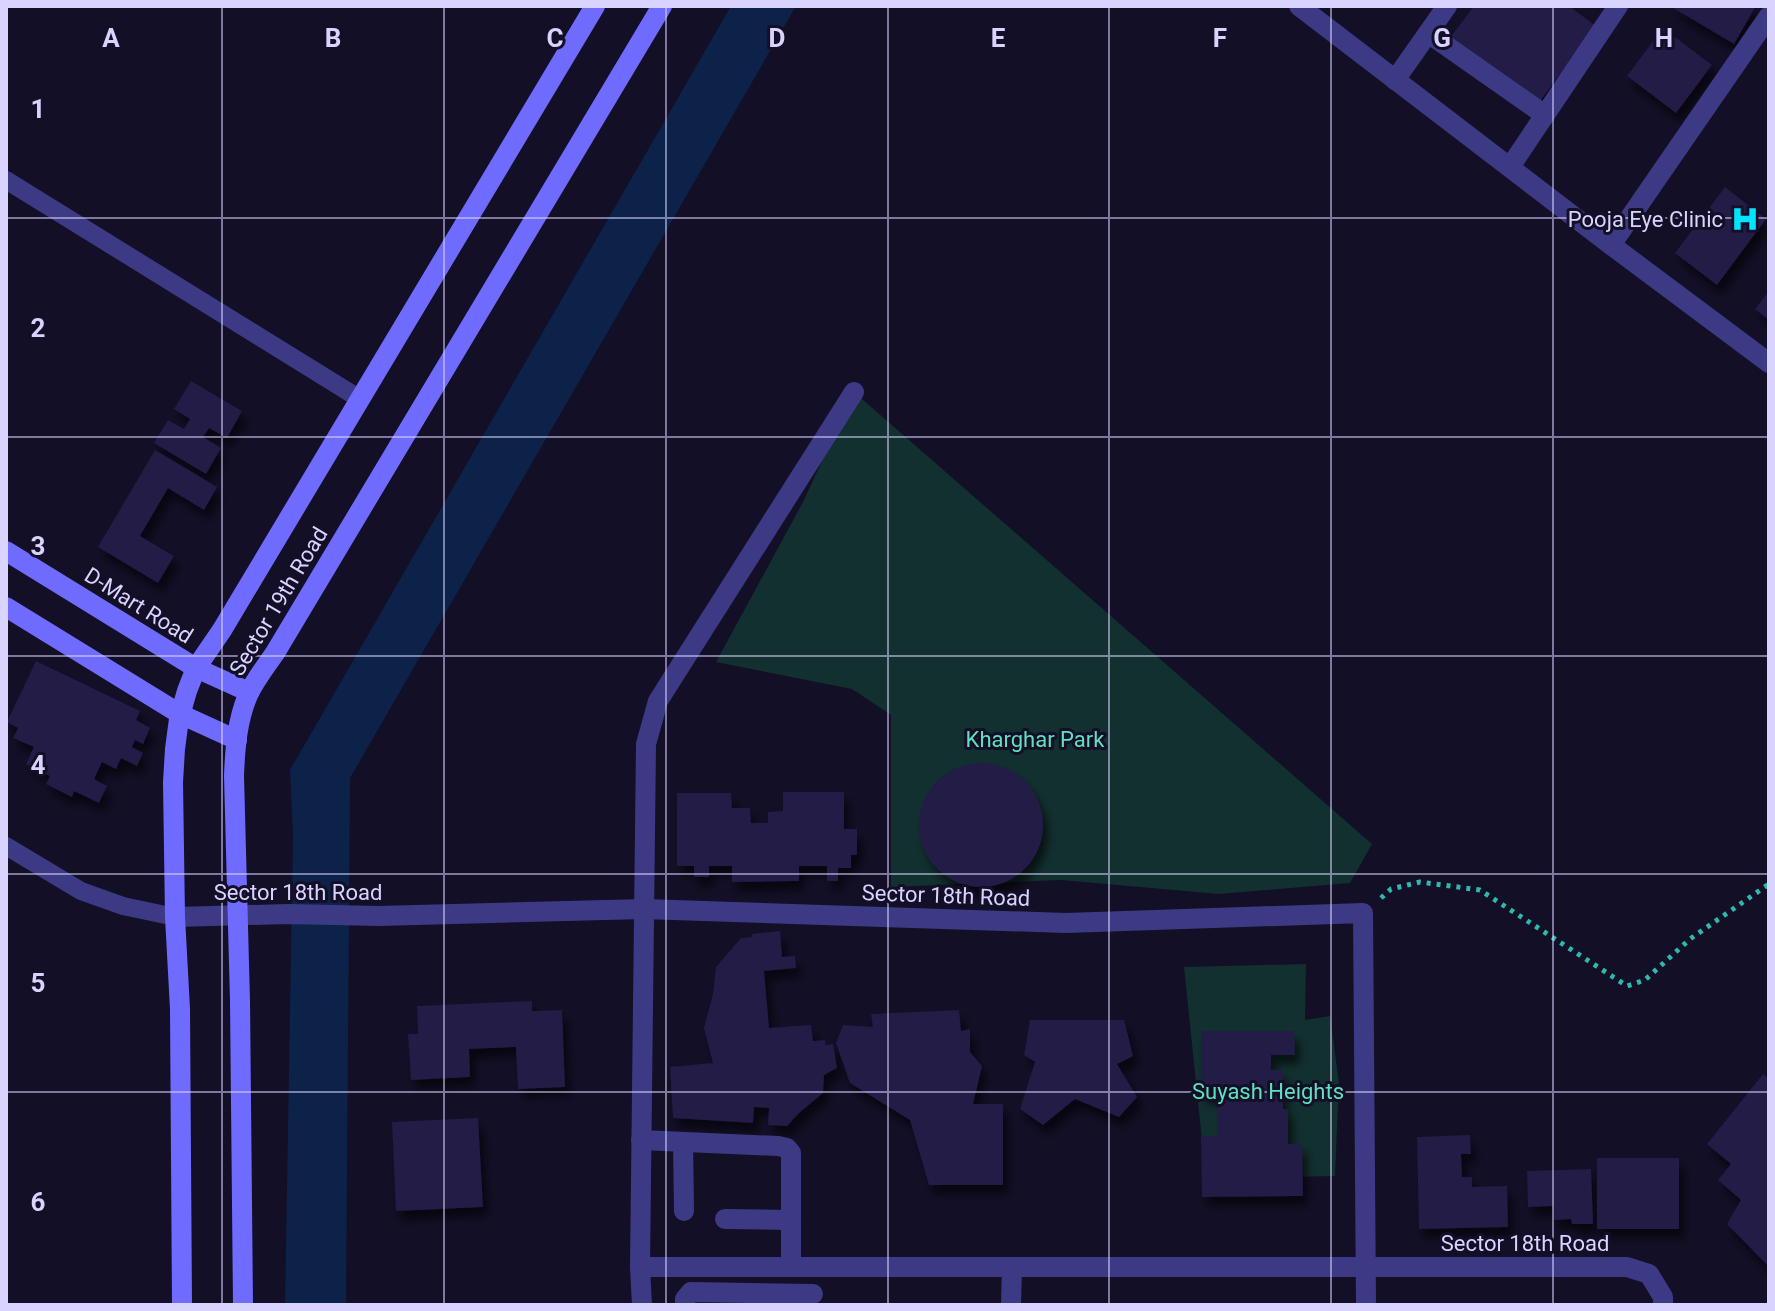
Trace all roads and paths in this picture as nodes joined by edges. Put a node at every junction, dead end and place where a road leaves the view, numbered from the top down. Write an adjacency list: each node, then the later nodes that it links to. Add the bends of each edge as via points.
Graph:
1 (595, 6): 15 (main road, Sector 19th Road)
2 (662, 6): 19 (main road, Sector 19th Road)
3 (1299, 6): 8 (street)
4 (1447, 6): 7 (street)
5 (1618, 6): 9 (street)
6 (1769, 16): 12 (street)
7 (1428, 33): 8 (street); 9 (street)
8 (1395, 80): 10 (street)
9 (1545, 115): 10 (street)
10 (1510, 167): 12 (street)
11 (6, 180): 15 (lane)
12 (1611, 245): 13 (street)
13 (1769, 363)
14 (854, 392): 24 (street, via 658,701 646,744)
15 (360, 399): 18 (main road, Sector 19th Road)
16 (6, 551): 18 (main road, D-Mart Road)
17 (6, 607): 20 (main road)
18 (196, 668): 19 (main road, D-Mart Road); 20 (main road, Sector 19th Road)
19 (249, 692): 21 (main road, Sector 19th Road)
20 (180, 714): 21 (main road); 27 (main road, Sector 19th Road, via 173,782)
21 (237, 740): 26 (main road, Sector 19th Road)
22 (6, 846): 27 (lane, via 81,891)
23 (1769, 884): 25 (path, via 1690,939 1645,980 1627,986 1480,890 1420,882 1391,889)
24 (644, 909): 25 (street, Sector 18th Road, via 1066,923); 26 (street, Sector 18th Road); 28 (street)
25 (1363, 913): 37 (street)
26 (238, 916): 27 (street, Sector 18th Road); 40 (main road, Sector 19th Road)
27 (175, 917): 39 (main road, Sector 19th Road)
28 (641, 1140): 29 (street); 33 (street)
29 (683, 1142): 30 (street); 32 (street, via 787,1148)
30 (684, 1211)
31 (725, 1219): 32 (street)
32 (791, 1220): 34 (street)
33 (640, 1267): 34 (street, Sector 18th Road); 41 (street)
34 (791, 1267): 35 (street, Sector 18th Road)
35 (812, 1267): 36 (street, Sector 18th Road); 38 (street)
36 (1012, 1267): 37 (street, Sector 18th Road); 43 (street)
37 (1365, 1267): 44 (street); 45 (street, Sector 18th Road, via 1627,1267 1649,1274)
38 (813, 1299): 42 (street, via 691,1292)
39 (182, 1305)
40 (243, 1305)
41 (642, 1305)
42 (685, 1305)
43 (1011, 1305)
44 (1366, 1305)
45 (1663, 1305)

